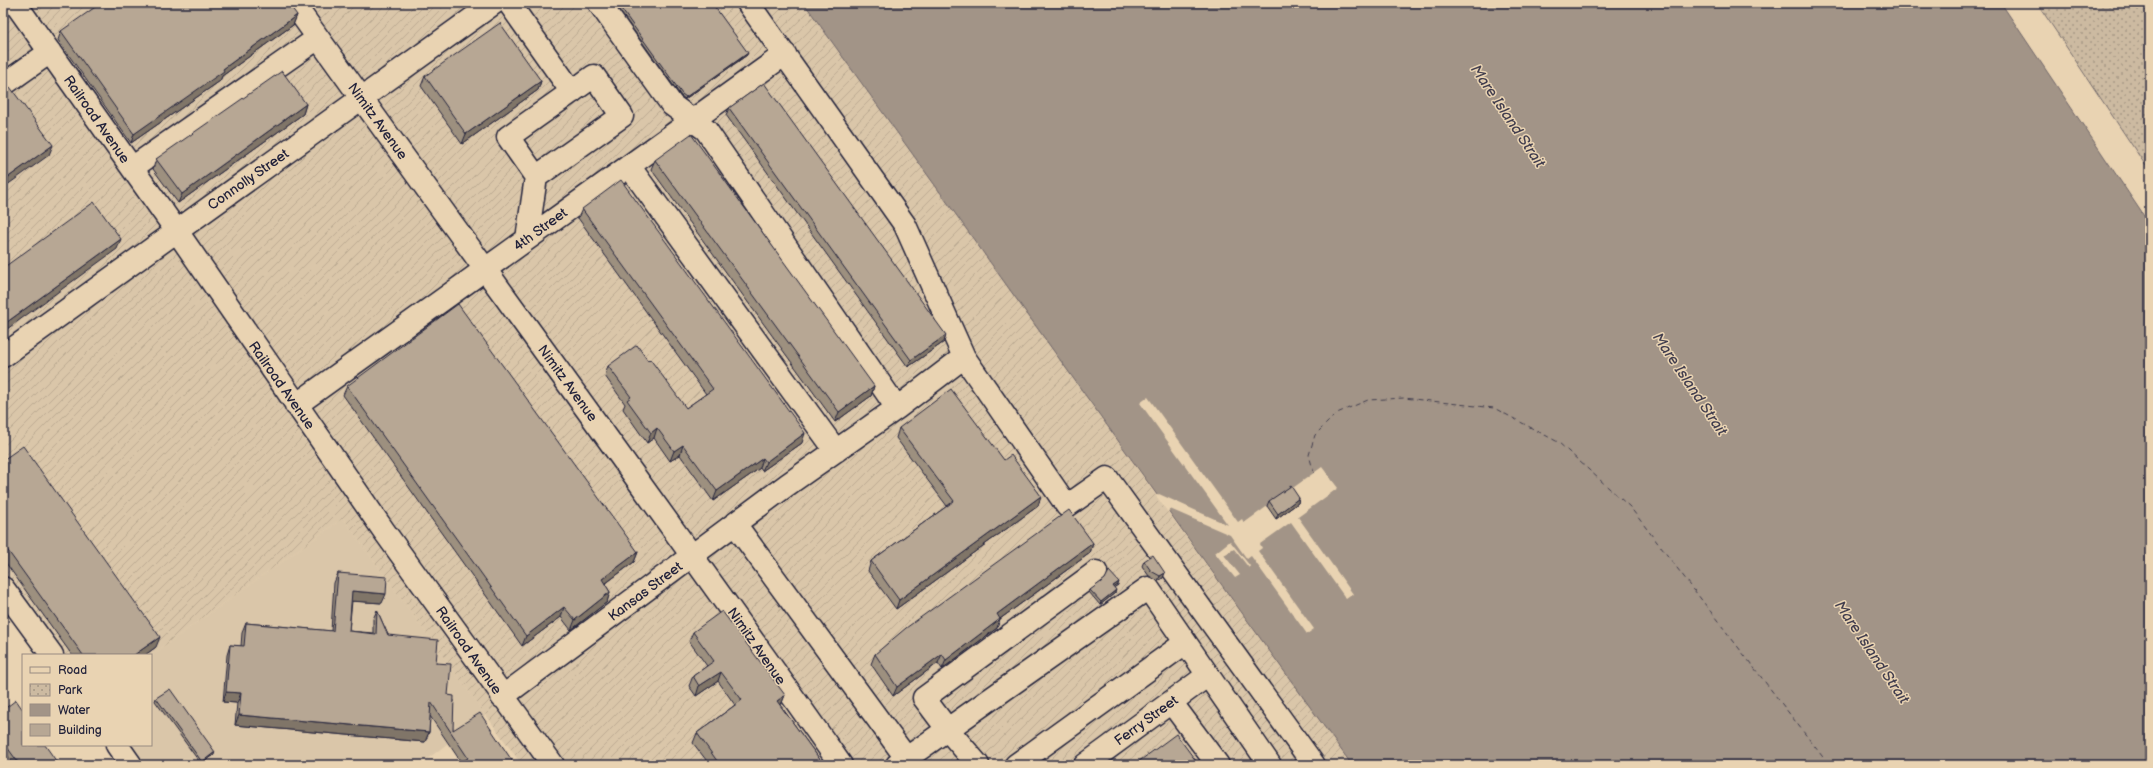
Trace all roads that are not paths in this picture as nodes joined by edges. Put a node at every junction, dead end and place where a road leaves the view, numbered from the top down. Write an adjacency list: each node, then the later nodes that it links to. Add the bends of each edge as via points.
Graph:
1 (15, 3): 8 (street, Railroad Avenue)
2 (293, 3): 7 (street, Nimitz Avenue)
3 (494, 3): 12 (street, Connolly Street)
4 (508, 3): 11 (street)
5 (599, 3): 13 (street, via 672,105)
6 (748, 3): 9 (street)
7 (318, 38): 12 (street, Nimitz Avenue); 15 (street)
8 (50, 52): 10 (street); 15 (street, Railroad Avenue)
9 (785, 54): 13 (street, 4th Street); 21 (street, via 905,225)
10 (3, 85)
11 (572, 92): 16 (street, via 508,137); 16 (street, via 594,76 622,116)
12 (362, 98): 17 (street, Connolly Street); 19 (street, Nimitz Avenue)
13 (691, 119): 14 (street, 4th Street); 23 (street, via 706,130)
14 (629, 166): 18 (street, 4th Street); 24 (street)
15 (132, 168): 17 (street, Railroad Avenue)
16 (536, 177): 18 (street)
17 (176, 230): 20 (street, Connolly Street); 22 (street, Railroad Avenue)
18 (527, 239): 19 (street, 4th Street)
19 (484, 269): 22 (street, 4th Street); 26 (street, Nimitz Avenue)
20 (3, 356)
21 (964, 357): 23 (street, Kansas Street); 45 (street, via 1066,506 1107,478)
22 (296, 405): 32 (street, Railroad Avenue)
23 (897, 408): 24 (street, Kansas Street)
24 (836, 451): 25 (street, Kansas Street)
25 (735, 524): 26 (street, Kansas Street); 36 (street)
26 (693, 555): 32 (street, Kansas Street); 39 (street, Nimitz Avenue)
27 (1096, 572): 34 (street, via 924,698)
28 (3, 588): 30 (street)
29 (1185, 643): 31 (street); 34 (street, via 1148,588); 41 (street)
30 (51, 654)
31 (1208, 674): 33 (street, Ferry Street); 44 (street)
32 (502, 697): 38 (street, Railroad Avenue)
33 (1171, 702): 42 (street, Ferry Street); 43 (street)
34 (948, 730): 36 (street); 40 (street)
35 (118, 746): 37 (street)
36 (902, 762)
37 (131, 765)
38 (553, 765)
39 (841, 765)
40 (978, 765)
41 (1016, 765)
42 (1085, 765)
43 (1218, 765)
44 (1270, 765)
45 (1314, 765)

